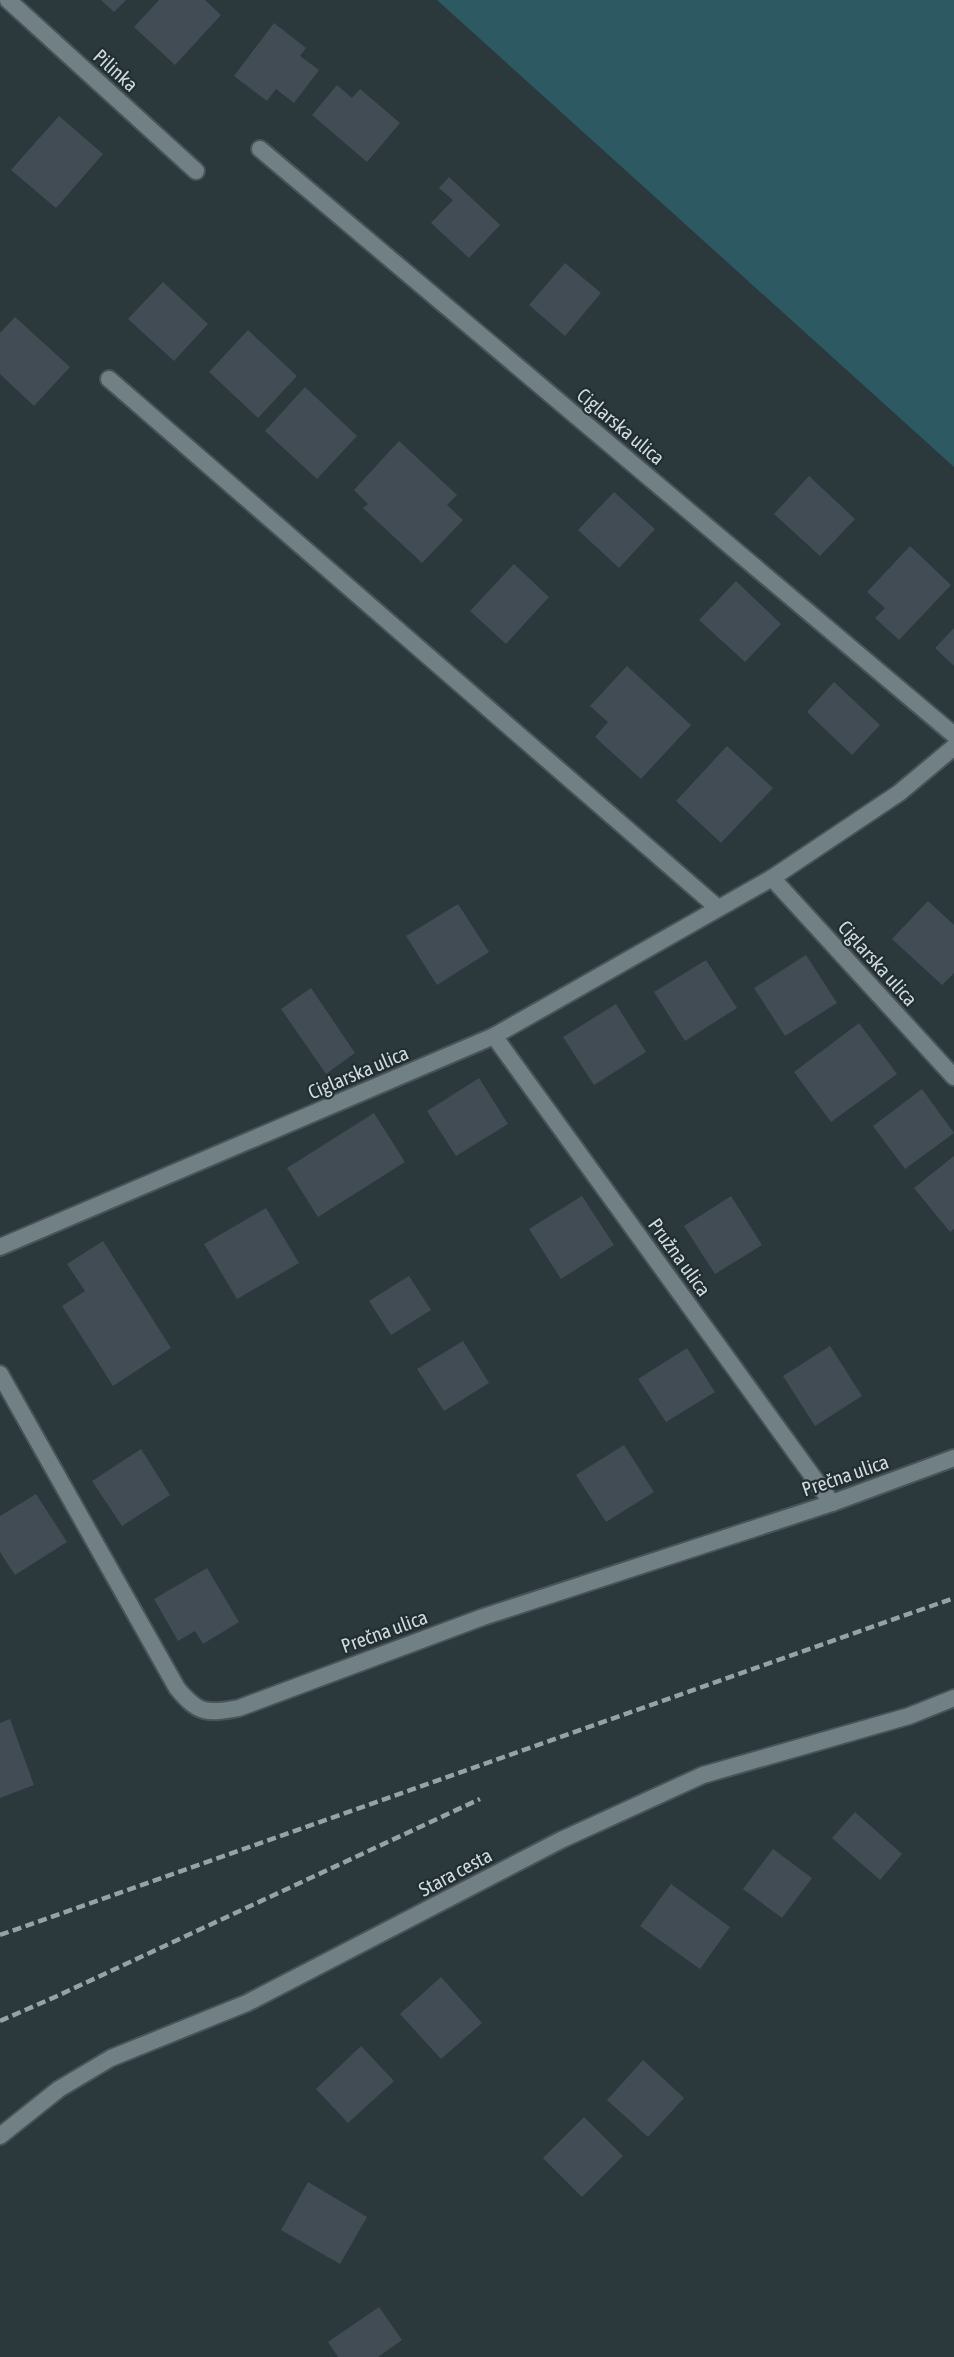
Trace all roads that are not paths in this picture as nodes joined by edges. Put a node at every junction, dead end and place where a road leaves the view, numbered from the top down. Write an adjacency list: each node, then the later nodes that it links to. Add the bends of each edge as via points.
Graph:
1 (8, 0): 3 (street, Pilinka)
2 (260, 149): 5 (street, Ciglarska ulica)
3 (196, 171)
4 (109, 378): 8 (street)
5 (954, 735)
6 (954, 747): 7 (street, Ciglarska ulica, via 899,793)
7 (772, 878): 8 (street, Ciglarska ulica); 10 (street, Ciglarska ulica)
8 (718, 908): 9 (street, Ciglarska ulica)
9 (494, 1036): 11 (street, Ciglarska ulica); 14 (street, Pružna ulica)
10 (954, 1077)
11 (0, 1247)
12 (0, 1374): 14 (street, Prečna ulica, via 177,1688 191,1706 213,1713 278,1695 495,1613)
13 (954, 1458): 14 (street, Prečna ulica)
14 (832, 1503)
15 (954, 1698): 16 (street, Stara cesta, via 909,1716 704,1775 561,1840 247,2003 111,2058 59,2089)
16 (0, 2136)

